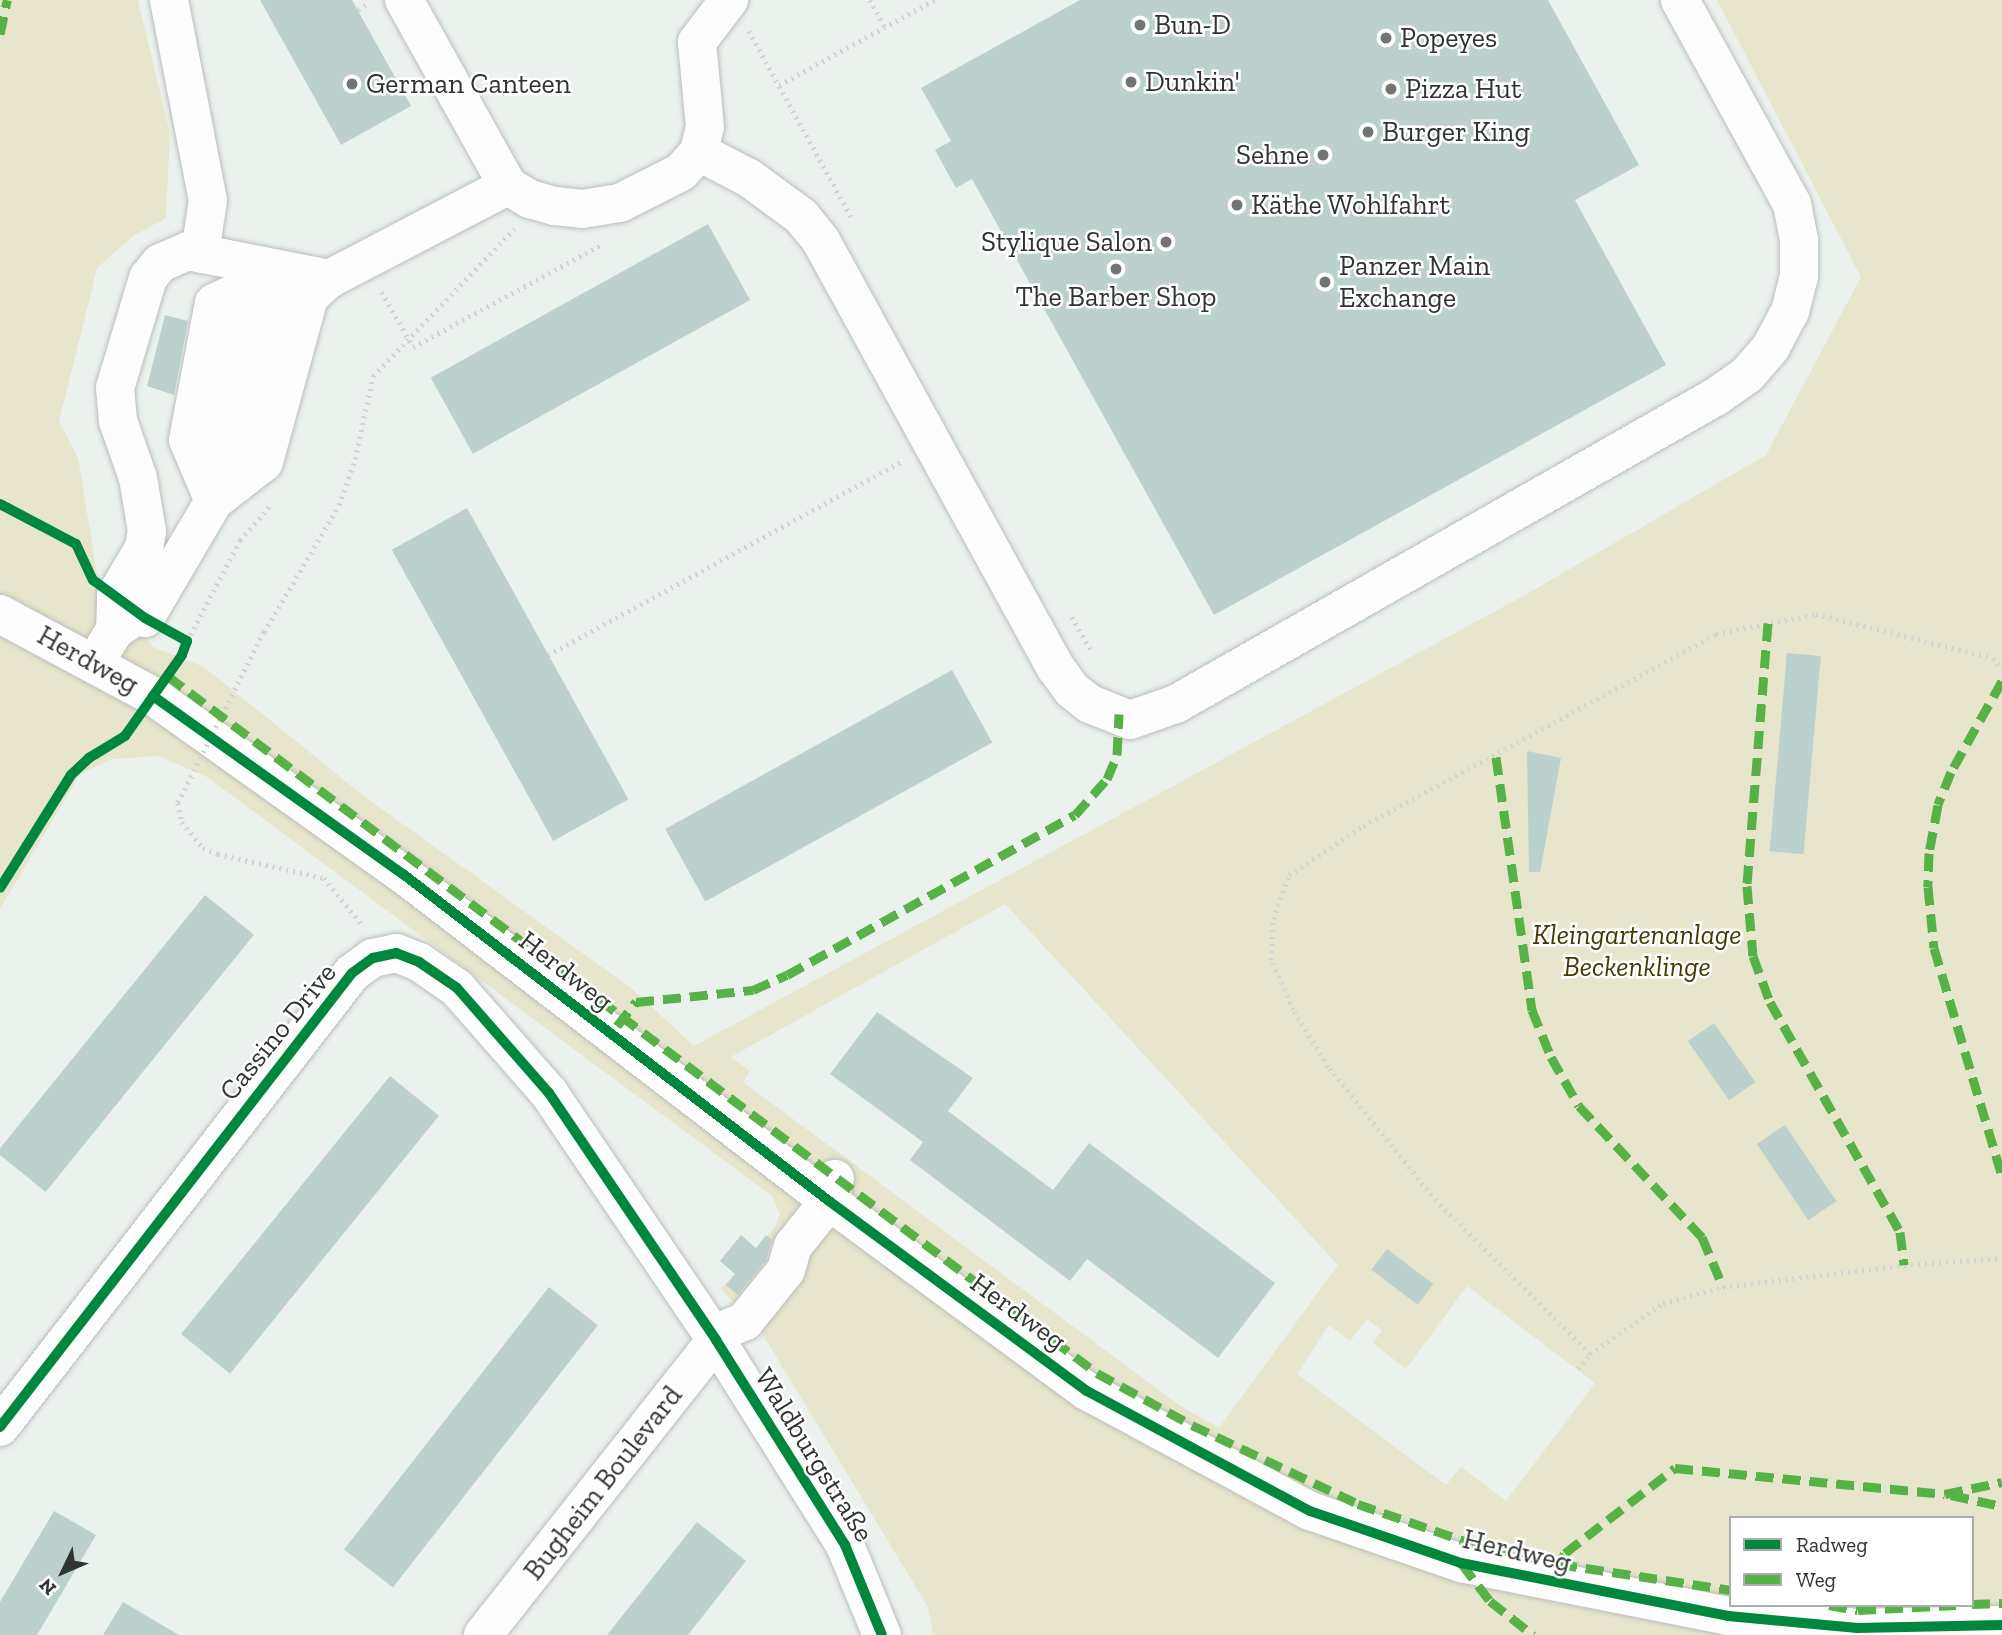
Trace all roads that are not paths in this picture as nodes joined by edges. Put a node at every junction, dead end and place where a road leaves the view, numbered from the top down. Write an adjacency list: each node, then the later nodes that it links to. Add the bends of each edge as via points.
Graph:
1 (169, 0): 7 (street, via 208,200)
2 (404, 0): 6 (street)
3 (729, 0): 5 (street, via 696,42 705,127)
4 (1681, 0): 5 (street, via 1792,204 1799,240 1799,277 1790,312 1771,347 1747,375 1717,396 1176,704 1130,720 1090,704 1056,668 821,241 778,196)
5 (699, 152): 6 (street, via 681,172 620,203 582,209)
6 (519, 192): 8 (street)
7 (200, 253): 8 (street); 11 (street, via 174,254 148,278 121,362 116,388 118,421 138,478 148,531 144,548 116,595)
8 (289, 294): 9 (street, via 264,463); 9 (street, via 229,296 214,303 188,440)
9 (214, 500): 11 (street, via 145,618 139,614)
10 (0, 614): 12 (street, Herdweg)
11 (115, 630): 12 (street)
12 (93, 662): 13 (street, Herdweg, via 153,696 403,874)
13 (832, 1190): 14 (street, Bugheim Boulevard, via 793,1246 770,1257 735,1299); 16 (street, Herdweg, via 1087,1391 1310,1511 1461,1563 1728,1616 1857,1628)
14 (720, 1335): 15 (street, Cassino Drive, via 549,1093 485,1017 457,988 419,962 396,953 373,958 352,973); 17 (street, Bugheim Boulevard); 18 (street, Waldburgstraße, via 845,1545)
15 (0, 1427)
16 (2002, 1625)
17 (483, 1635)
18 (882, 1635)

